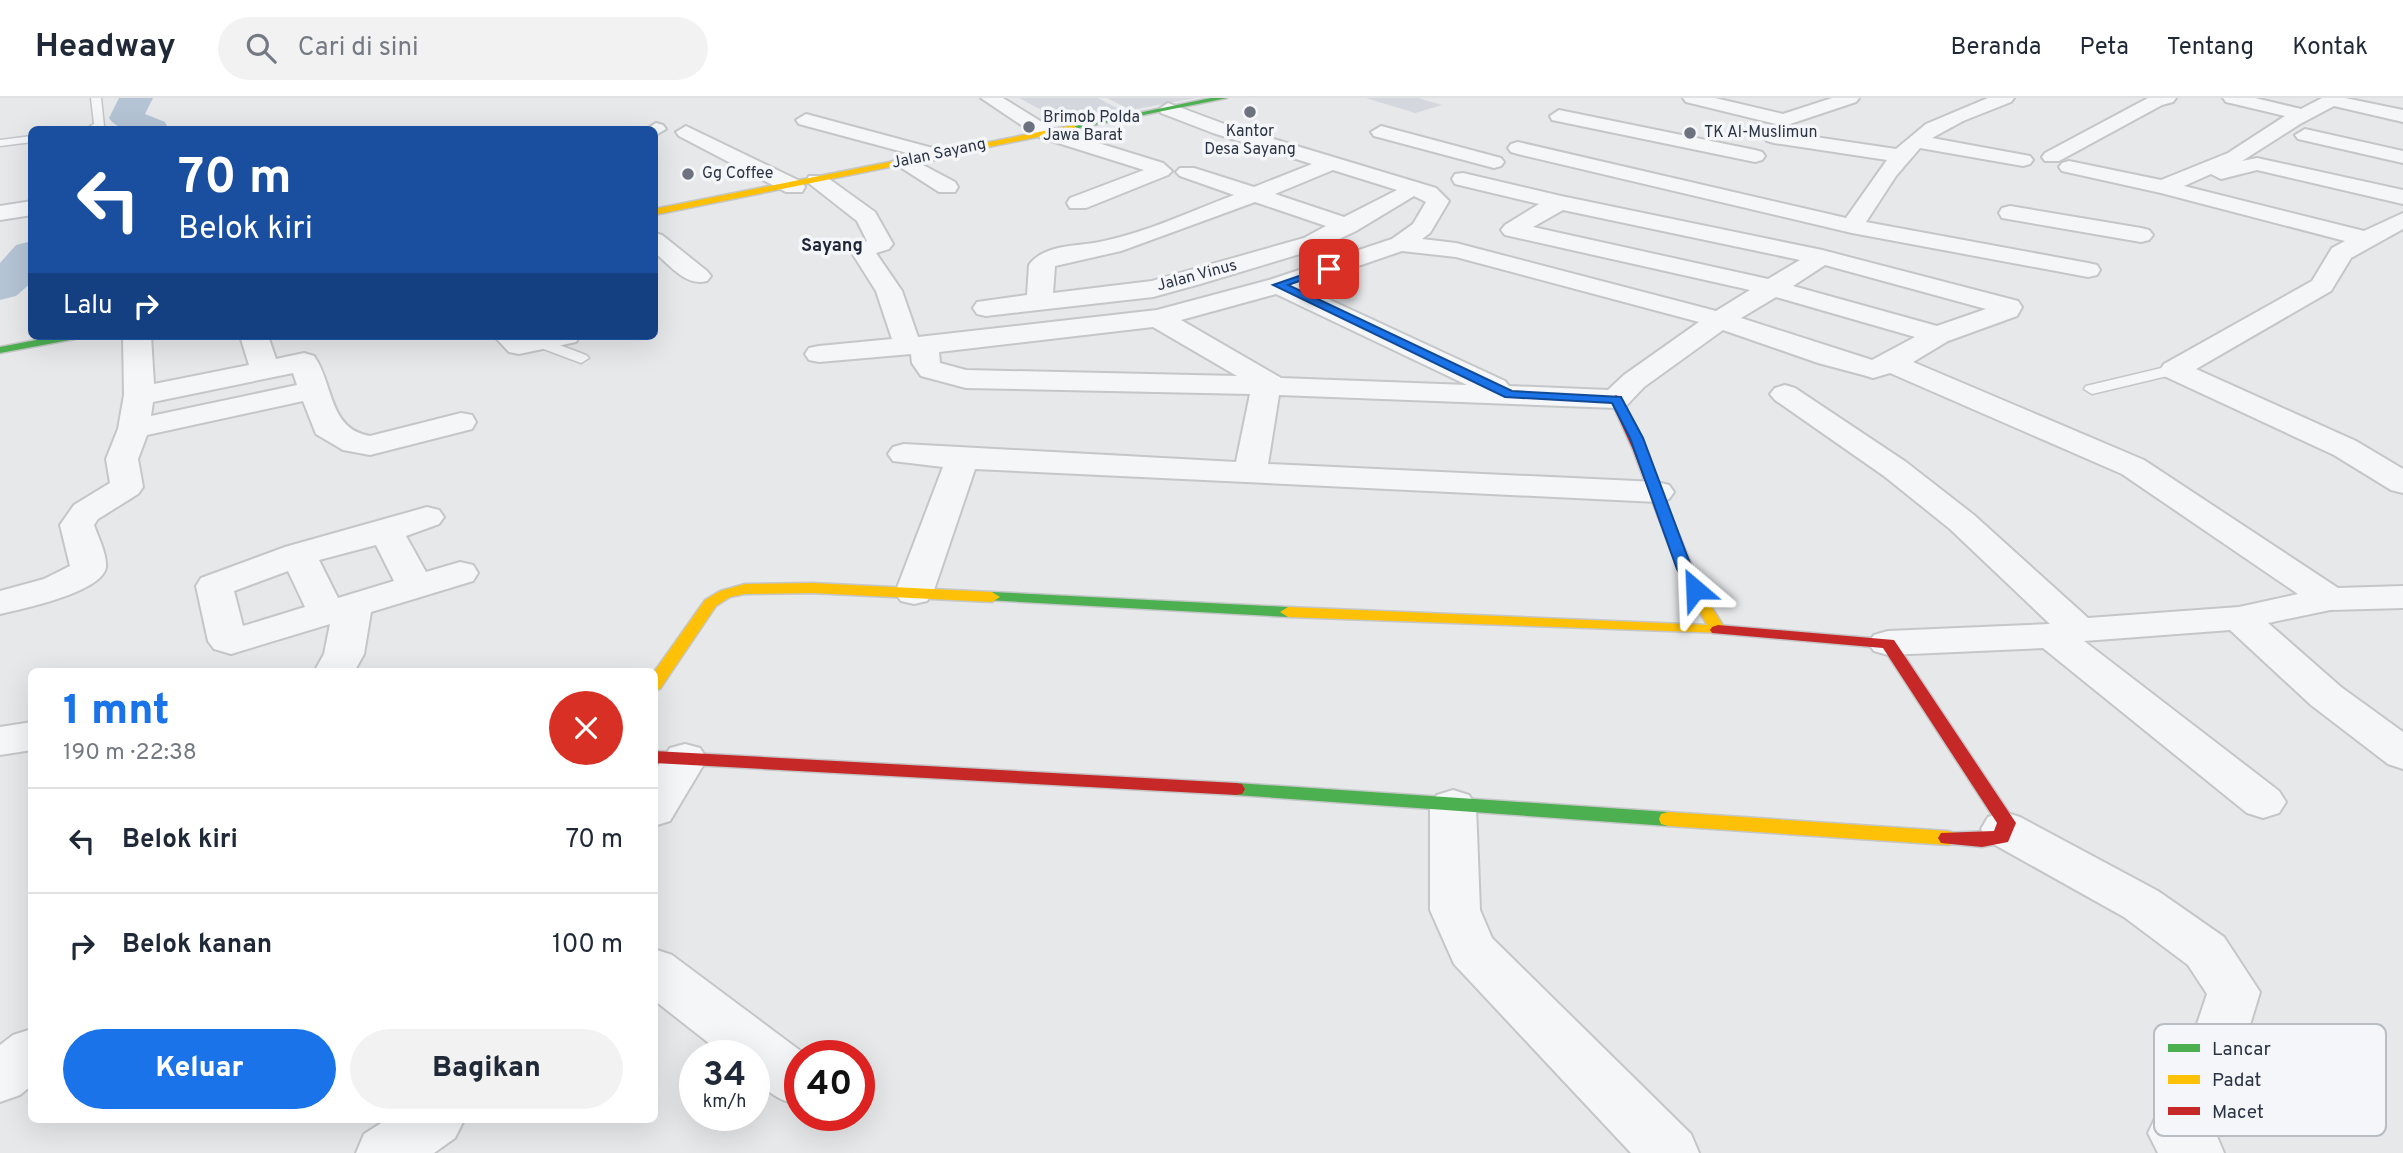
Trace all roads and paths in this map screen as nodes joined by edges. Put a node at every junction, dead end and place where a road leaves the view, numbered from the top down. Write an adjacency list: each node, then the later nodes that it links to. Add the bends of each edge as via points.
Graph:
1 (96, 98): 18 (lane)
2 (990, 98): 22 (street)
3 (1002, 98): 22 (street)
4 (1223, 98): 14 (street, Jalan Sayang)
5 (1692, 98): 19 (street)
6 (1850, 98): 19 (street)
7 (2005, 98): 26 (street)
8 (2167, 98): 31 (street)
9 (2232, 98): 17 (street)
10 (2387, 98): 12 (street)
11 (2339, 101): 15 (street); 17 (street)
12 (2403, 101)
13 (1559, 107): 23 (street); 28 (street)
14 (1168, 109): 22 (street, Jalan Sayang); 33 (street)
15 (2403, 116)
16 (807, 121): 27 (street)
17 (2304, 125): 29 (street); 37 (street)
18 (99, 126)
19 (1779, 128): 26 (street); 28 (street)
20 (686, 132): 35 (street)
21 (1381, 132): 32 (street)
22 (1054, 133): 27 (street, Jalan Sayang); 34 (street)
23 (1531, 137): 32 (street); 39 (street)
24 (28, 140): 25 (lane)
25 (0, 143)
26 (1916, 143): 31 (street); 50 (street)
27 (933, 154): 30 (street, Jalan Sayang)
28 (1755, 156): 39 (street)
29 (2403, 157)
30 (904, 161): 35 (street, Jalan Sayang); 36 (street)
31 (2043, 161): 37 (street); 42 (street)
32 (1494, 162): 45 (street, via 1463,179)
33 (1330, 164): 40 (street); 54 (street, via 1428,193 1438,201 1422,228)
34 (1159, 169): 40 (street, via 1163,163 1183,162 1193,167 1187,172); 44 (street)
35 (806, 184): 46 (street, Jalan Sayang); 70 (street, via 867,217 881,244 864,253)
36 (947, 187)
37 (2172, 189): 41 (street, via 2257,164); 52 (street)
38 (1404, 195): 49 (street, Jalan Vinus)
39 (1720, 195): 50 (street)
40 (1252, 196): 49 (street); 61 (street, via 1108,248 1050,258 1041,265)
41 (2403, 197)
42 (2018, 198): 51 (street); 55 (street)
43 (28, 199): 47 (street)
44 (1078, 203)
45 (1561, 203): 56 (street); 60 (street, via 1513,230)
46 (658, 211)
47 (0, 213)
48 (2403, 220): 52 (street)
49 (1348, 226): 61 (street, Jalan Vinus, via 1312,243 1166,286)
50 (1852, 226): 55 (street)
51 (2141, 235)
52 (2369, 240): 76 (street, via 2340,253 2322,286)
53 (658, 243): 58 (street)
54 (1400, 243): 59 (street); 64 (street, via 1456,250)
55 (1996, 253): 57 (street)
56 (1822, 257): 60 (street); 65 (street, via 2009,307)
57 (2088, 270)
58 (698, 276)
59 (1278, 285): 63 (street); 80 (street)
60 (1774, 288): 64 (street); 65 (street)
61 (1040, 301): 62 (street, Jalan Vinus)
62 (986, 308)
63 (1158, 318): 70 (street); 77 (street)
64 (1720, 320): 74 (street, via 1853,365 1873,369); 83 (street)
65 (1938, 335): 74 (street)
66 (54, 340): 72 (street)
67 (137, 340): 82 (street)
68 (255, 340): 75 (street)
69 (513, 340): 71 (street, via 519,346 538,342)
70 (916, 346): 73 (street); 77 (street, via 931,370 966,379)
71 (574, 347)
72 (0, 350)
73 (819, 354)
74 (1891, 363): 100 (street, via 2133,467)
75 (265, 369): 79 (street, via 304,362); 82 (street)
76 (2174, 370): 78 (lane); 86 (street)
77 (1272, 387): 80 (street); 90 (street)
78 (2092, 389)
79 (315, 390): 84 (street, via 327,426 354,443 370,446); 85 (street)
80 (1510, 394): 83 (street)
81 (1785, 394): 105 (street, via 1962,522)
82 (139, 396): 85 (street)
83 (1616, 399): 92 (street)
84 (461, 422)
85 (133, 429): 101 (street, via 122,456 126,487 86,512 78,525 87,571 66,584)
86 (2345, 448): 87 (street); 91 (street)
87 (2403, 449)
88 (904, 454): 89 (street)
89 (962, 459): 90 (street); 98 (street)
90 (1250, 473): 92 (street)
91 (2403, 483)
92 (1657, 492): 104 (street, via 1684,569)
93 (427, 517): 94 (street)
94 (386, 531): 95 (street); 97 (street)
95 (298, 555): 102 (street); 102 (street, via 214,586 228,641)
96 (460, 573): 97 (street)
97 (415, 586): 102 (street)
98 (914, 593): 104 (street); 108 (street, via 799,588 725,594 710,603)
99 (2403, 597): 100 (street)
100 (2330, 599): 103 (street)
101 (0, 603)
102 (340, 608): 107 (street, via 344,654)
103 (2239, 618): 105 (street); 111 (street, via 2326,695)
104 (1718, 629): 106 (street)
105 (2065, 633): 106 (street); 114 (street)
106 (1888, 643): 116 (street, via 2007,823)
107 (336, 668)
108 (658, 679)
109 (28, 737): 110 (street)
110 (0, 741)
111 (2403, 754)
112 (670, 758): 113 (street); 115 (street, via 1112,781)
113 (658, 797)
114 (2263, 802)
115 (1453, 806): 116 (street, via 1982,840 2001,837); 125 (street, via 1455,910 1472,950)
116 (2004, 829): 118 (street, via 2141,904 2206,951 2234,992)
117 (658, 973): 120 (street)
118 (2224, 1024)
119 (28, 1055): 121 (street)
120 (784, 1070)
121 (0, 1078)
122 (430, 1123): 124 (street)
123 (2180, 1136): 126 (street)
124 (385, 1153)
125 (1670, 1153)
126 (2195, 1153)

